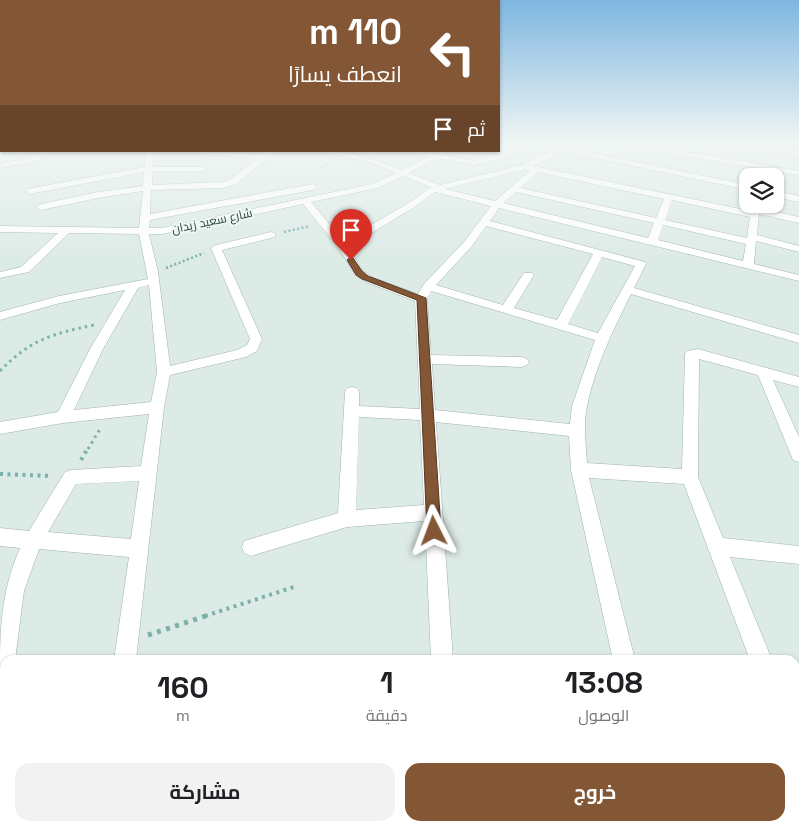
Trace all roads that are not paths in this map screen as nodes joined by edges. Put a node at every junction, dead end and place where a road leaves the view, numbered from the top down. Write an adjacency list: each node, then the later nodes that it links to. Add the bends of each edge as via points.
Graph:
1 (76, 182): 16 (street)
2 (118, 182): 17 (street)
3 (147, 182): 13 (street)
4 (233, 182): 13 (street)
5 (384, 182): 21 (street, شارع سعيد زيدان)
6 (421, 182): 14 (street)
7 (466, 182): 14 (street)
8 (519, 182): 15 (street)
9 (599, 182): 18 (street)
10 (718, 182): 11 (street)
11 (739, 186)
12 (314, 187): 27 (street)
13 (147, 188): 17 (street); 27 (street)
14 (436, 188): 22 (street); 37 (street)
15 (513, 189): 22 (street); 29 (street)
16 (30, 190)
17 (116, 193): 23 (street)
18 (669, 196): 24 (street); 29 (street)
19 (784, 196): 20 (street)
20 (799, 199)
21 (305, 201): 33 (street, شارع سعيد زيدان, via 172,230); 37 (street)
22 (497, 204): 30 (street); 36 (street)
23 (41, 207)
24 (739, 207)
25 (756, 213): 35 (street)
26 (769, 213): 28 (street)
27 (145, 218): 33 (street)
28 (799, 220)
29 (660, 221): 35 (street); 36 (street)
30 (484, 222): 39 (street); 47 (street)
31 (0, 229): 32 (street, شارع سعيد زيدان)
32 (66, 230): 33 (street, شارع سعيد زيدان); 41 (street, via 25,270)
33 (144, 232): 43 (street)
34 (271, 235): 55 (street, via 216,248 256,339 248,352)
35 (752, 240): 38 (street); 40 (street)
36 (652, 242): 40 (street)
37 (342, 246): 47 (street, via 365,278)
38 (799, 249)
39 (600, 253): 46 (street, via 641,264); 50 (street)
40 (748, 267): 44 (street)
41 (0, 275)
42 (528, 275): 48 (street)
43 (154, 277): 45 (street); 55 (street)
44 (799, 278)
45 (133, 286): 49 (street, via 59,300); 62 (street, via 84,369)
46 (628, 290): 51 (street); 52 (street)
47 (425, 292): 48 (street); 53 (street)
48 (506, 310): 50 (street)
49 (0, 316)
50 (560, 326): 51 (street)
51 (602, 338): 64 (street, via 579,406)
52 (799, 339)
53 (424, 359): 54 (street); 61 (street)
54 (522, 362)
55 (164, 372): 59 (street)
56 (763, 372): 57 (street); 65 (street); 69 (street, via 692,354)
57 (799, 382)
58 (352, 392): 60 (street)
59 (157, 407): 62 (street); 68 (street)
60 (352, 411): 61 (street); 71 (street)
61 (428, 415): 64 (street); 70 (street)
62 (63, 417): 63 (street)
63 (0, 428)
64 (577, 431): 67 (street)
65 (796, 439): 66 (street)
66 (799, 455)
67 (579, 470): 69 (street); 81 (street)
68 (149, 473): 73 (street, via 71,477); 76 (street)
69 (690, 477): 74 (street)
70 (433, 512): 71 (street); 80 (street)
71 (347, 519): 75 (street)
72 (0, 537): 73 (street)
73 (32, 540): 76 (street); 79 (street, via 14,590)
74 (717, 546): 77 (street); 82 (street)
75 (251, 547)
76 (140, 549): 78 (street)
77 (799, 555)
78 (127, 651)
79 (5, 655)
80 (442, 655)
81 (623, 655)
82 (759, 655)

